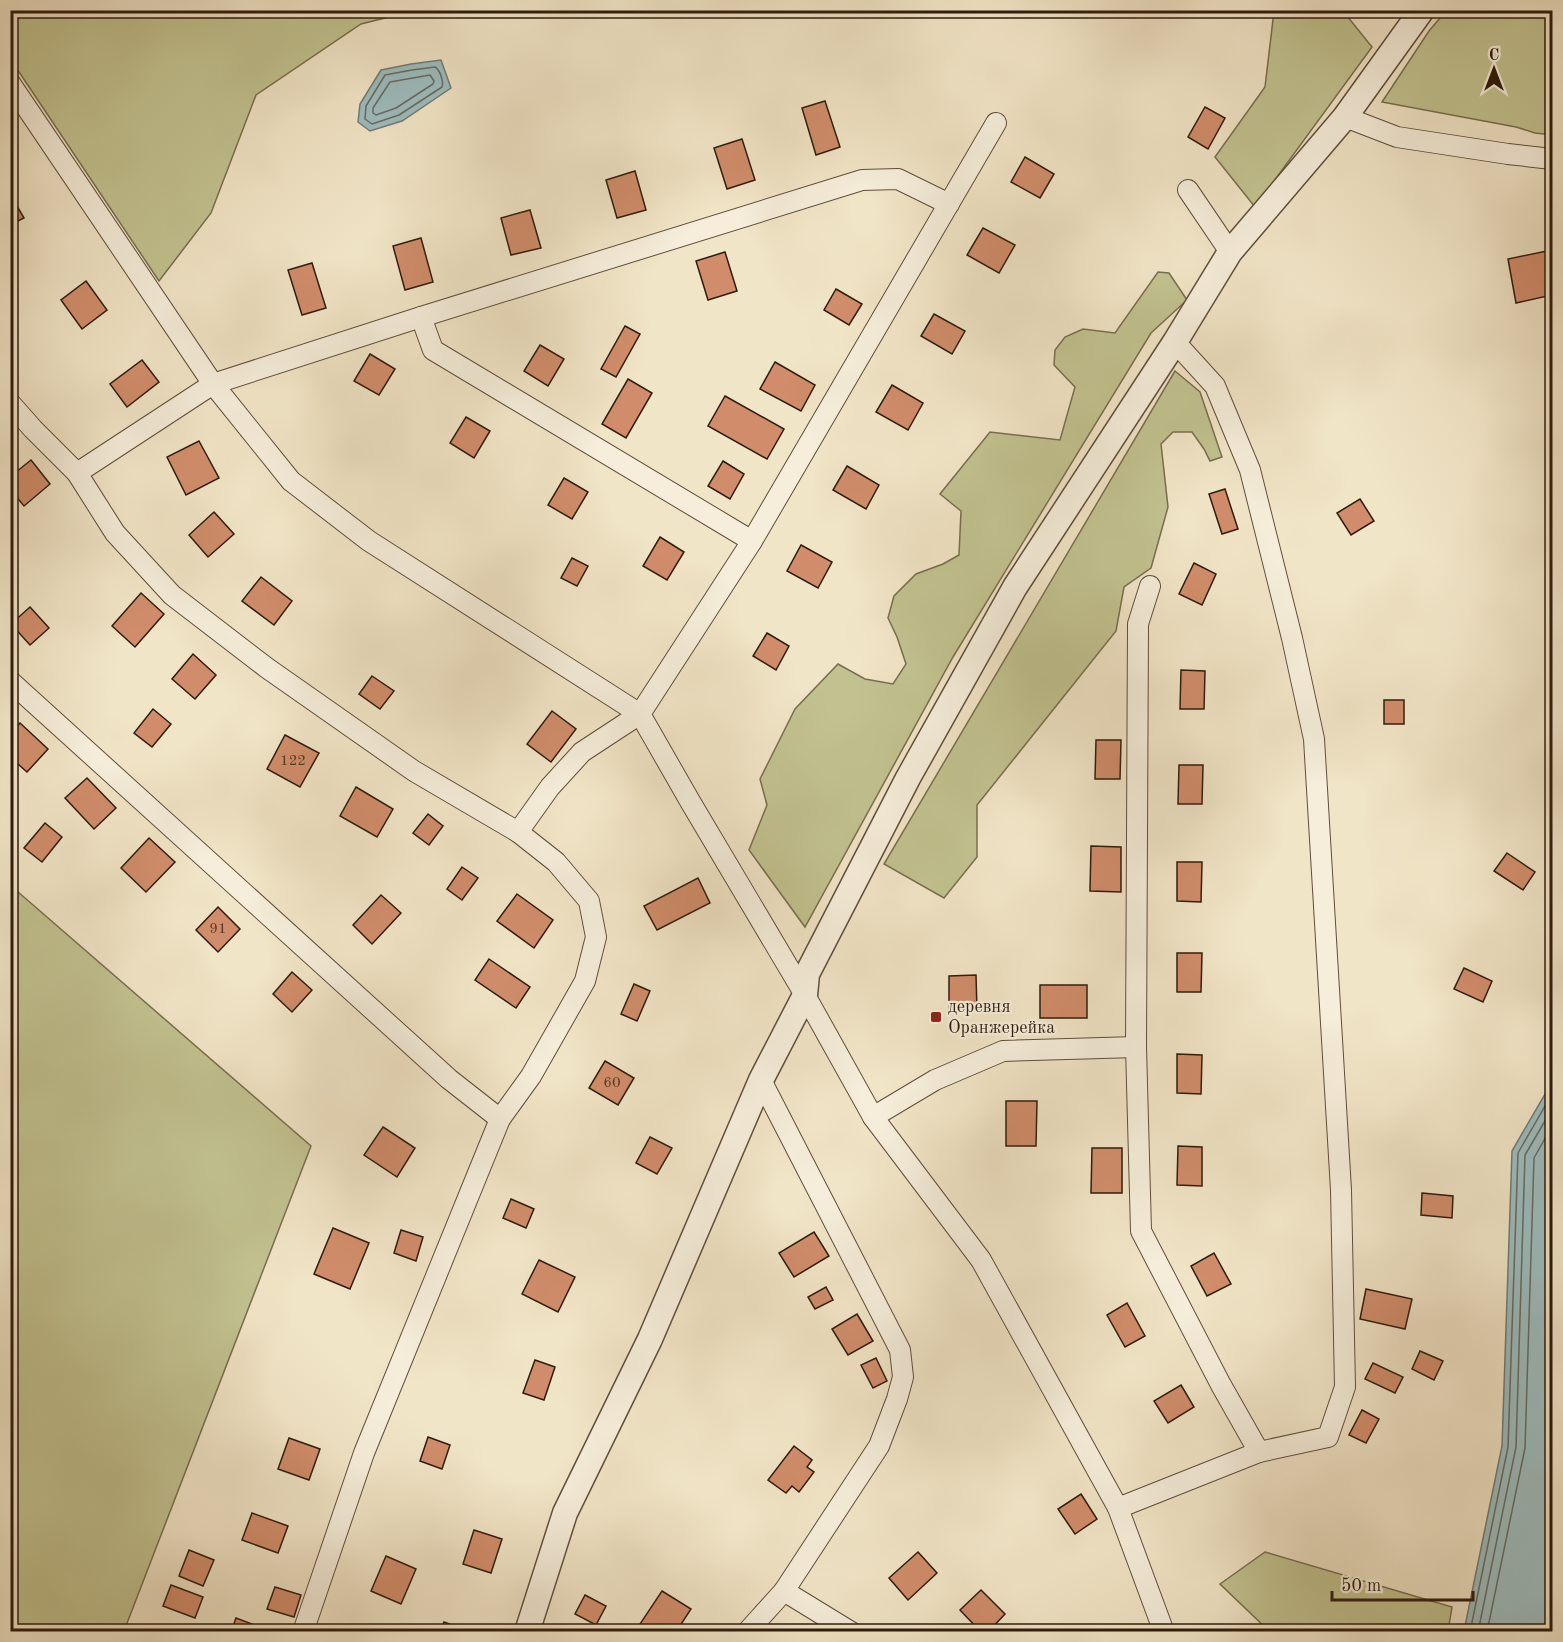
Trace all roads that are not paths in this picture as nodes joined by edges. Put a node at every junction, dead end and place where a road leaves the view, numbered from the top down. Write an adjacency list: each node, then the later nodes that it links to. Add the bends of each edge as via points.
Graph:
1 (1422, 10): 3 (street)
2 (10, 83): 11 (street)
3 (1345, 117): 5 (street, via 1397,137); 8 (street)
4 (996, 123): 7 (street)
5 (1552, 159)
6 (1188, 190): 8 (street)
7 (949, 204): 9 (street, via 898,179 862,180); 14 (street)
8 (1230, 252): 10 (street)
9 (420, 317): 11 (street); 14 (street, via 434,350)
10 (1175, 342): 19 (street, via 1015,586 908,778 807,974); 24 (street, via 1215,386 1250,470 1314,739 1341,1190 1345,1387 1328,1437)
11 (213, 384): 13 (street); 17 (street, via 291,481 369,541)
12 (10, 403): 13 (street)
13 (77, 473): 18 (street, via 115,533 172,595 267,668 414,771)
14 (752, 541): 17 (street)
15 (1150, 586): 20 (street, via 1138,624)
16 (10, 681): 23 (street, via 449,1079)
17 (640, 714): 18 (street, via 582,752 550,787); 19 (street)
18 (518, 832): 23 (street, via 556,862 589,901 596,937 585,981 531,1076)
19 (805, 995): 21 (street); 22 (street)
20 (1136, 1047): 22 (street, via 1003,1051 935,1080); 24 (street, via 1141,1231)
21 (761, 1080): 26 (street, via 900,1350 903,1377 879,1446); 28 (street, via 650,1339 565,1513)
22 (873, 1117): 25 (street, via 981,1260)
23 (500, 1119): 27 (street, via 363,1453)
24 (1258, 1452): 25 (street)
25 (1118, 1508): 31 (street)
26 (784, 1591): 29 (street); 30 (street)
27 (303, 1632)
28 (527, 1632)
29 (747, 1632)
30 (851, 1632)
31 (1164, 1632)

